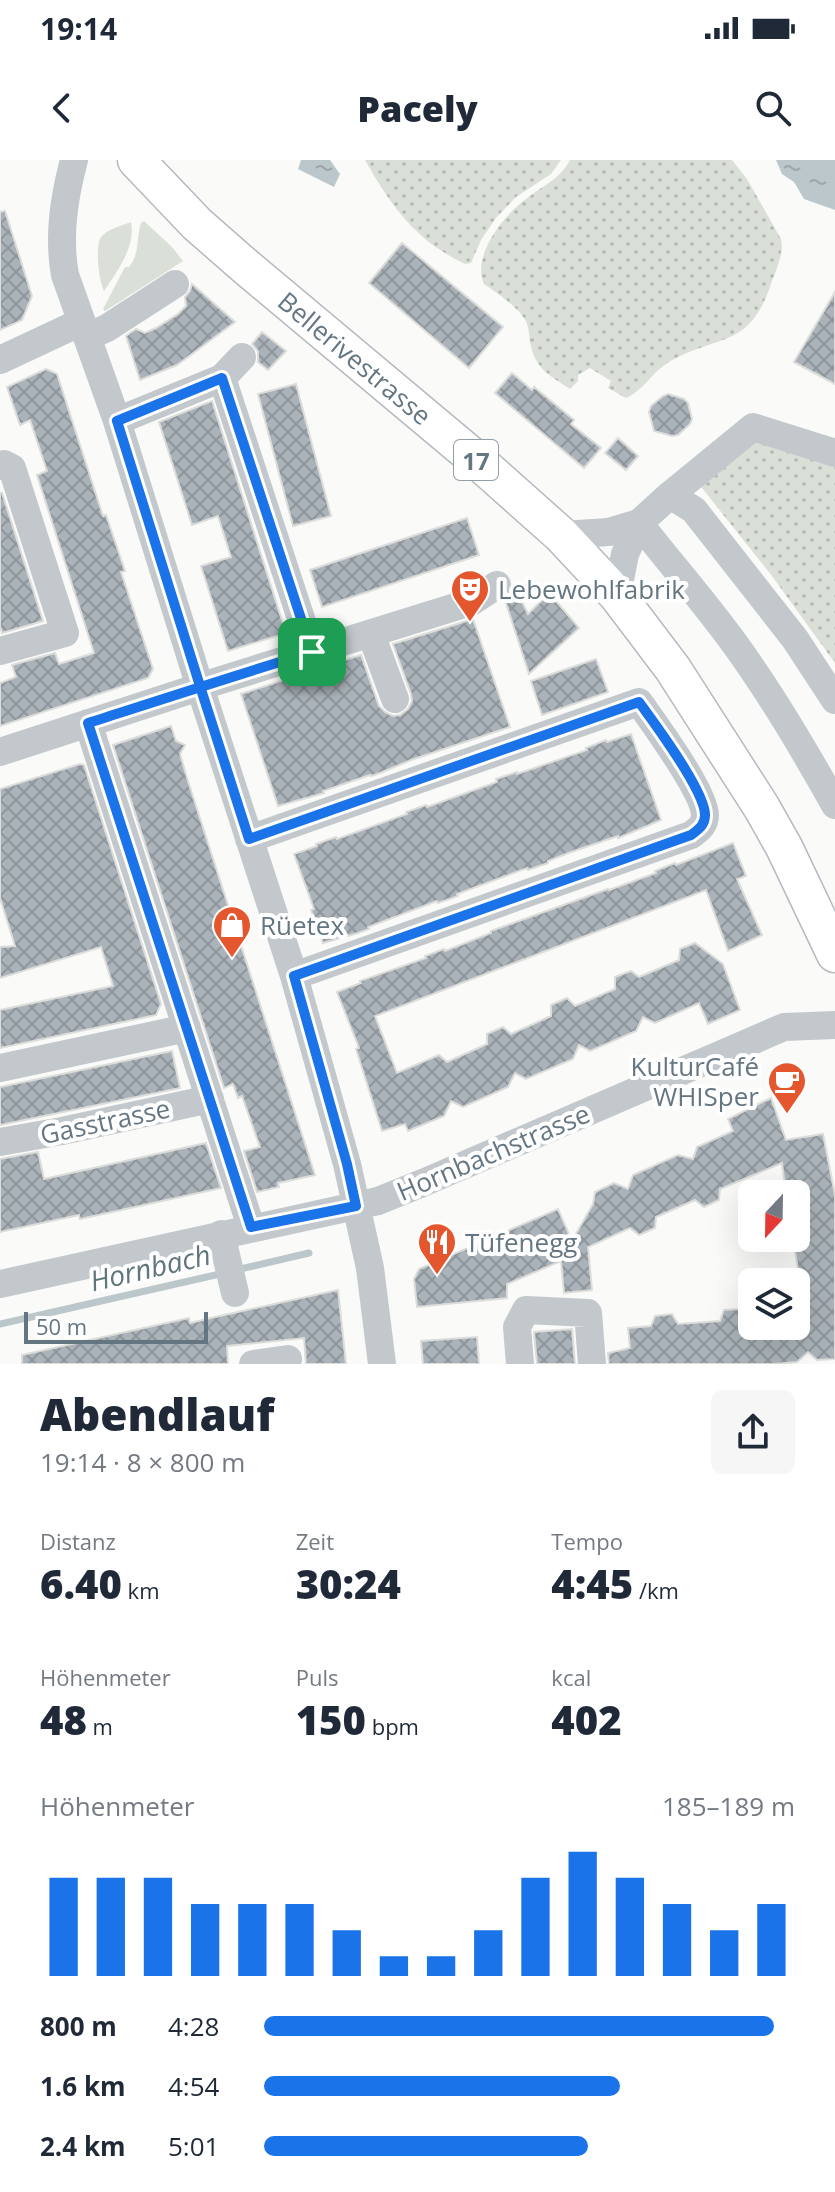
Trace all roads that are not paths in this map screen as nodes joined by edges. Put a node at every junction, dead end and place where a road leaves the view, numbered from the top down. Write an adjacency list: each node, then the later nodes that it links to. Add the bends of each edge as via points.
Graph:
1 (74, 160): 4 (street, via 62,217 62,260)
2 (136, 160): 13 (main road, Bellerivestrasse / 17, via 197,224)
3 (175, 284): 4 (street, via 107,328)
4 (84, 329): 6 (street); 8 (street)
5 (242, 357): 7 (street)
6 (0, 360)
7 (222, 378): 8 (street); 18 (street)
8 (117, 421): 19 (street)
9 (835, 453): 11 (street, via 753,427)
10 (0, 466): 17 (street, via 12,468 65,633)
11 (670, 495): 12 (street); 21 (street, via 694,510 795,639)
12 (639, 523): 13 (street, via 609,532); 15 (street, via 625,554); 24 (street, via 742,653)
13 (561, 535): 15 (main road, Bellerivestrasse / 17)
14 (497, 585): 16 (street, via 471,602)
15 (617, 595): 26 (main road, Bellerivestrasse / 17, via 673,669 762,808)
16 (371, 634): 18 (street); 20 (street)
17 (0, 651)
18 (312, 652): 19 (street)
19 (200, 687): 22 (street); 25 (street)
20 (395, 699)
21 (835, 700)
22 (88, 723): 23 (street); 29 (street)
23 (0, 752)
24 (835, 805)
25 (249, 839): 27 (street); 27 (street, via 639,702 702,800 705,818 691,835)
26 (832, 941)
27 (294, 976): 33 (street)
28 (835, 1025): 33 (street, Hornbachstrasse, via 784,1027 399,1194)
29 (187, 1028): 30 (street); 31 (street)
30 (0, 1068)
31 (210, 1099): 32 (street, Gasstrasse); 34 (street)
32 (0, 1142)
33 (356, 1206): 34 (street, Hornbachstrasse); 38 (street)
34 (251, 1227): 35 (street, Hornbachstrasse, via 228,1267)
35 (0, 1284)
36 (288, 1359): 37 (street)
37 (253, 1364)
38 (382, 1364)
39 (520, 1364): 40 (street, via 517,1327 526,1310 588,1313)
40 (592, 1364)

